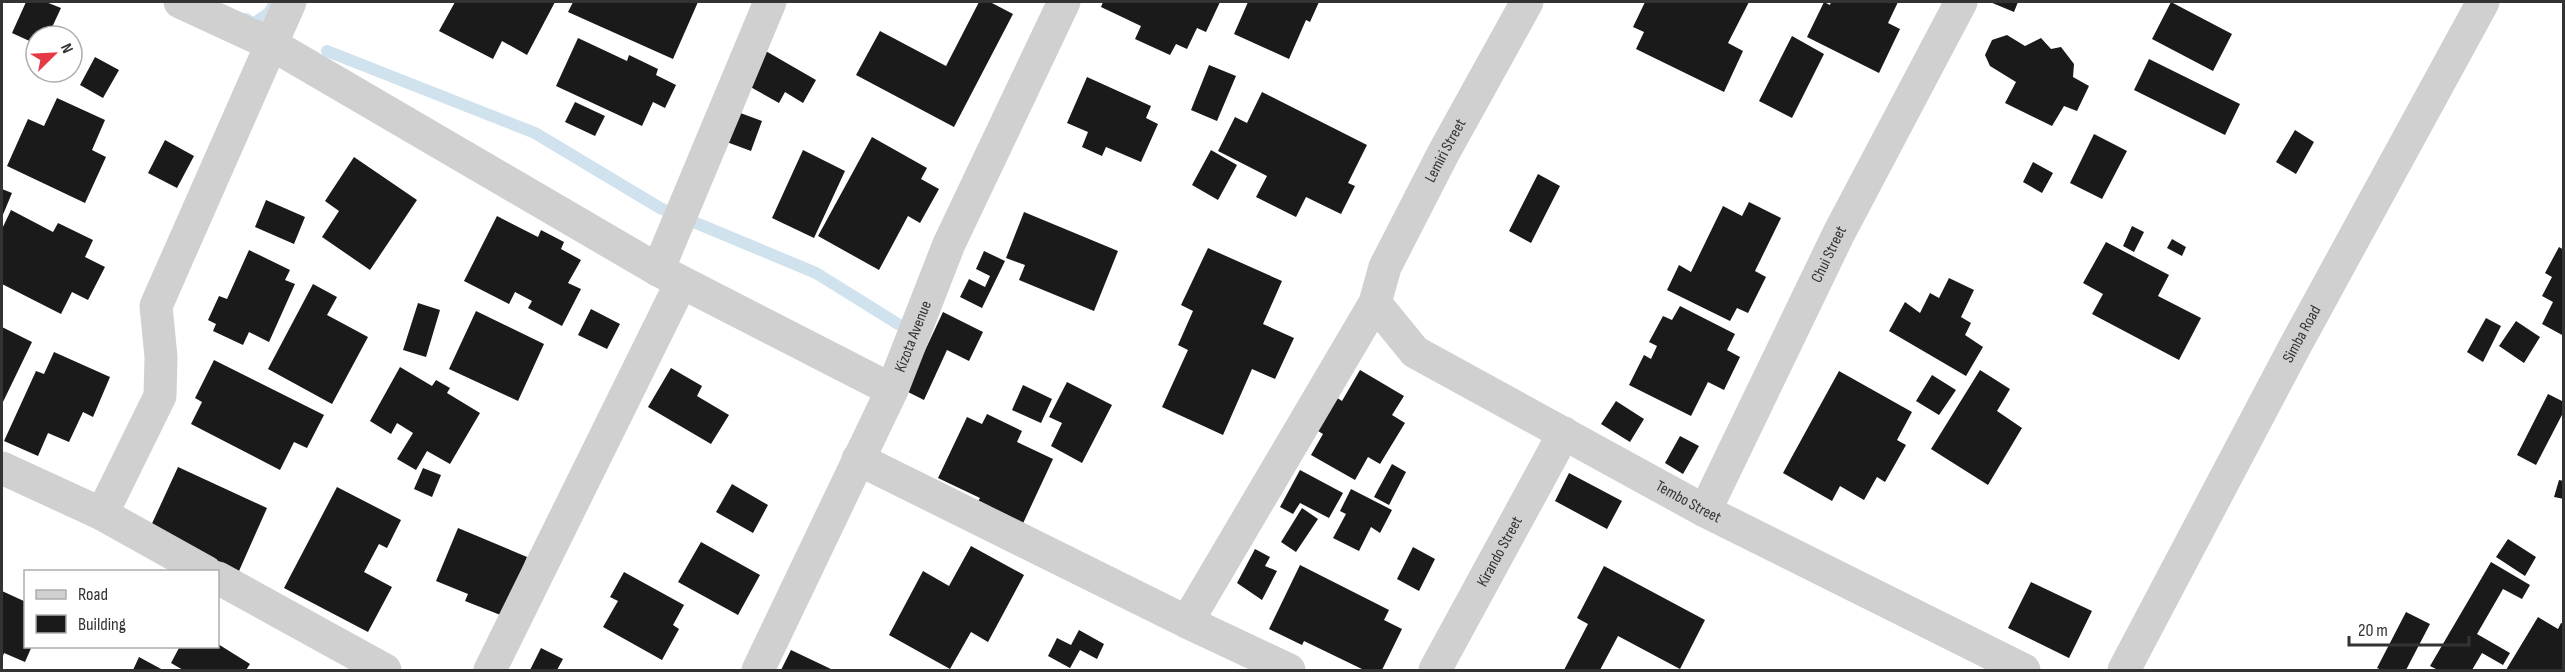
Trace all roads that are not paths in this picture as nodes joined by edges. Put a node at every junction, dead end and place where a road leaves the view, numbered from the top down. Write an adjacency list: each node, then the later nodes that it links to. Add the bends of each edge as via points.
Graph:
1 (180, 2): 8 (street)
2 (290, 2): 8 (street)
3 (770, 2): 9 (street)
4 (1064, 2): 11 (street, Kizota Avenue, via 953,235)
5 (1527, 2): 10 (street, Lemiri Street, via 1391,256)
6 (1961, 2): 15 (street, Chui Street, via 1839,233)
7 (2483, 2): 26 (street, Simba Road)
8 (271, 44): 9 (street); 16 (street, via 156,306 160,396)
9 (670, 276): 11 (street); 21 (street)
10 (1375, 303): 12 (street, Tembo Street, via 1414,352); 19 (street, Lemiri Street)
11 (892, 390): 13 (street, Kizota Avenue)
12 (1564, 433): 15 (street, Tembo Street); 24 (street, Kirando Street)
13 (858, 459): 19 (street); 22 (street, Kizota Avenue)
14 (2, 468): 16 (street)
15 (1705, 511): 25 (street, Tembo Street)
16 (102, 514): 17 (street)
17 (202, 570)
18 (219, 579): 20 (street)
19 (1186, 622): 23 (street)
20 (385, 670)
21 (490, 670)
22 (758, 670)
23 (1289, 670)
24 (1436, 670)
25 (2024, 670)
26 (2124, 670)

